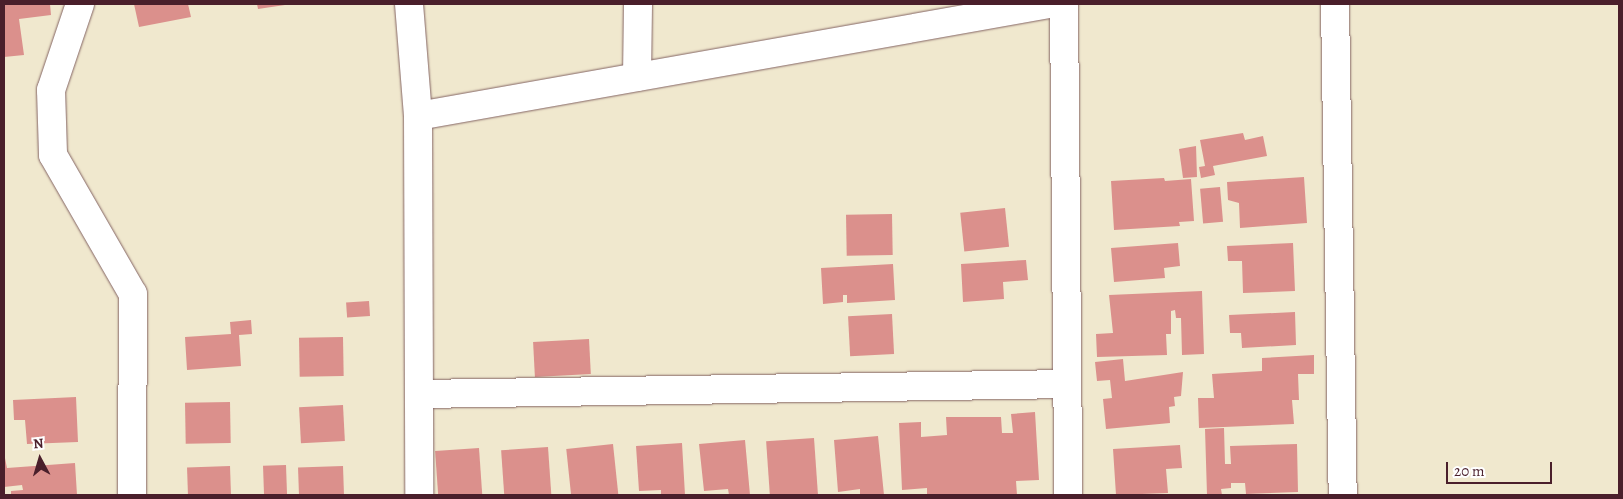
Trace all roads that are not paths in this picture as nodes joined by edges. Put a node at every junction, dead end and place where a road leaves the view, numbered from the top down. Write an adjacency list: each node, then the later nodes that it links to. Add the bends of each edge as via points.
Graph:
1 (80, 4): 12 (street, via 51,90 53,155 133,294)
2 (409, 4): 9 (street)
3 (638, 4): 8 (street)
4 (1049, 4): 7 (street)
5 (1064, 4): 10 (street)
6 (1335, 4): 15 (street)
7 (916, 16): 8 (street)
8 (638, 77): 9 (street)
9 (418, 116): 11 (street)
10 (1067, 384): 11 (street); 14 (street)
11 (418, 394): 13 (street)
12 (132, 495)
13 (419, 495)
14 (1068, 495)
15 (1343, 495)

